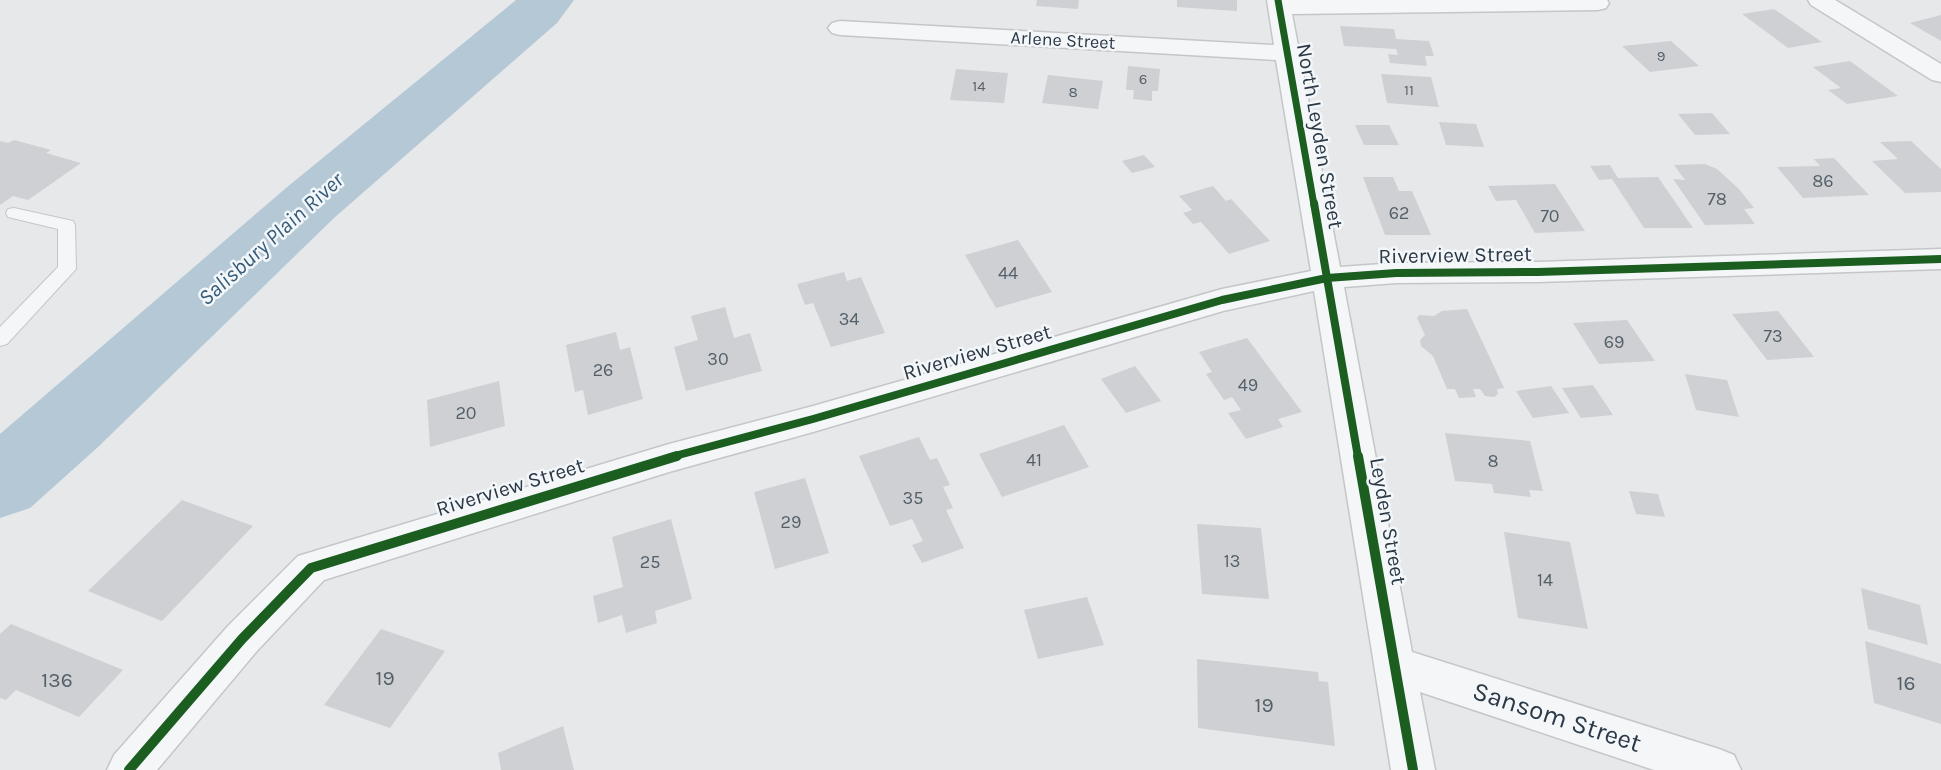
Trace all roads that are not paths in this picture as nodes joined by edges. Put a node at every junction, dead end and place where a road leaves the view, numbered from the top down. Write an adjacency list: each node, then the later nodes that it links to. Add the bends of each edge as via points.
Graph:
1 (1819, 0): 6 (street)
2 (1278, 3): 3 (street); 5 (street, North Leyden Street)
3 (1599, 3)
4 (840, 28): 5 (street, Arlene Street)
5 (1286, 53): 9 (street, North Leyden Street)
6 (1941, 75)
7 (15, 213): 10 (lane, via 67,225 67,269)
8 (1941, 259): 9 (street, Riverview Street)
9 (1327, 278): 11 (street, Leyden Street); 12 (street, Riverview Street, via 1188,309 669,458 311,568 242,639)
10 (0, 339)
11 (1395, 665): 13 (street, Leyden Street); 14 (street, Sansom Street)
12 (129, 770)
13 (1413, 770)
14 (1719, 770)

